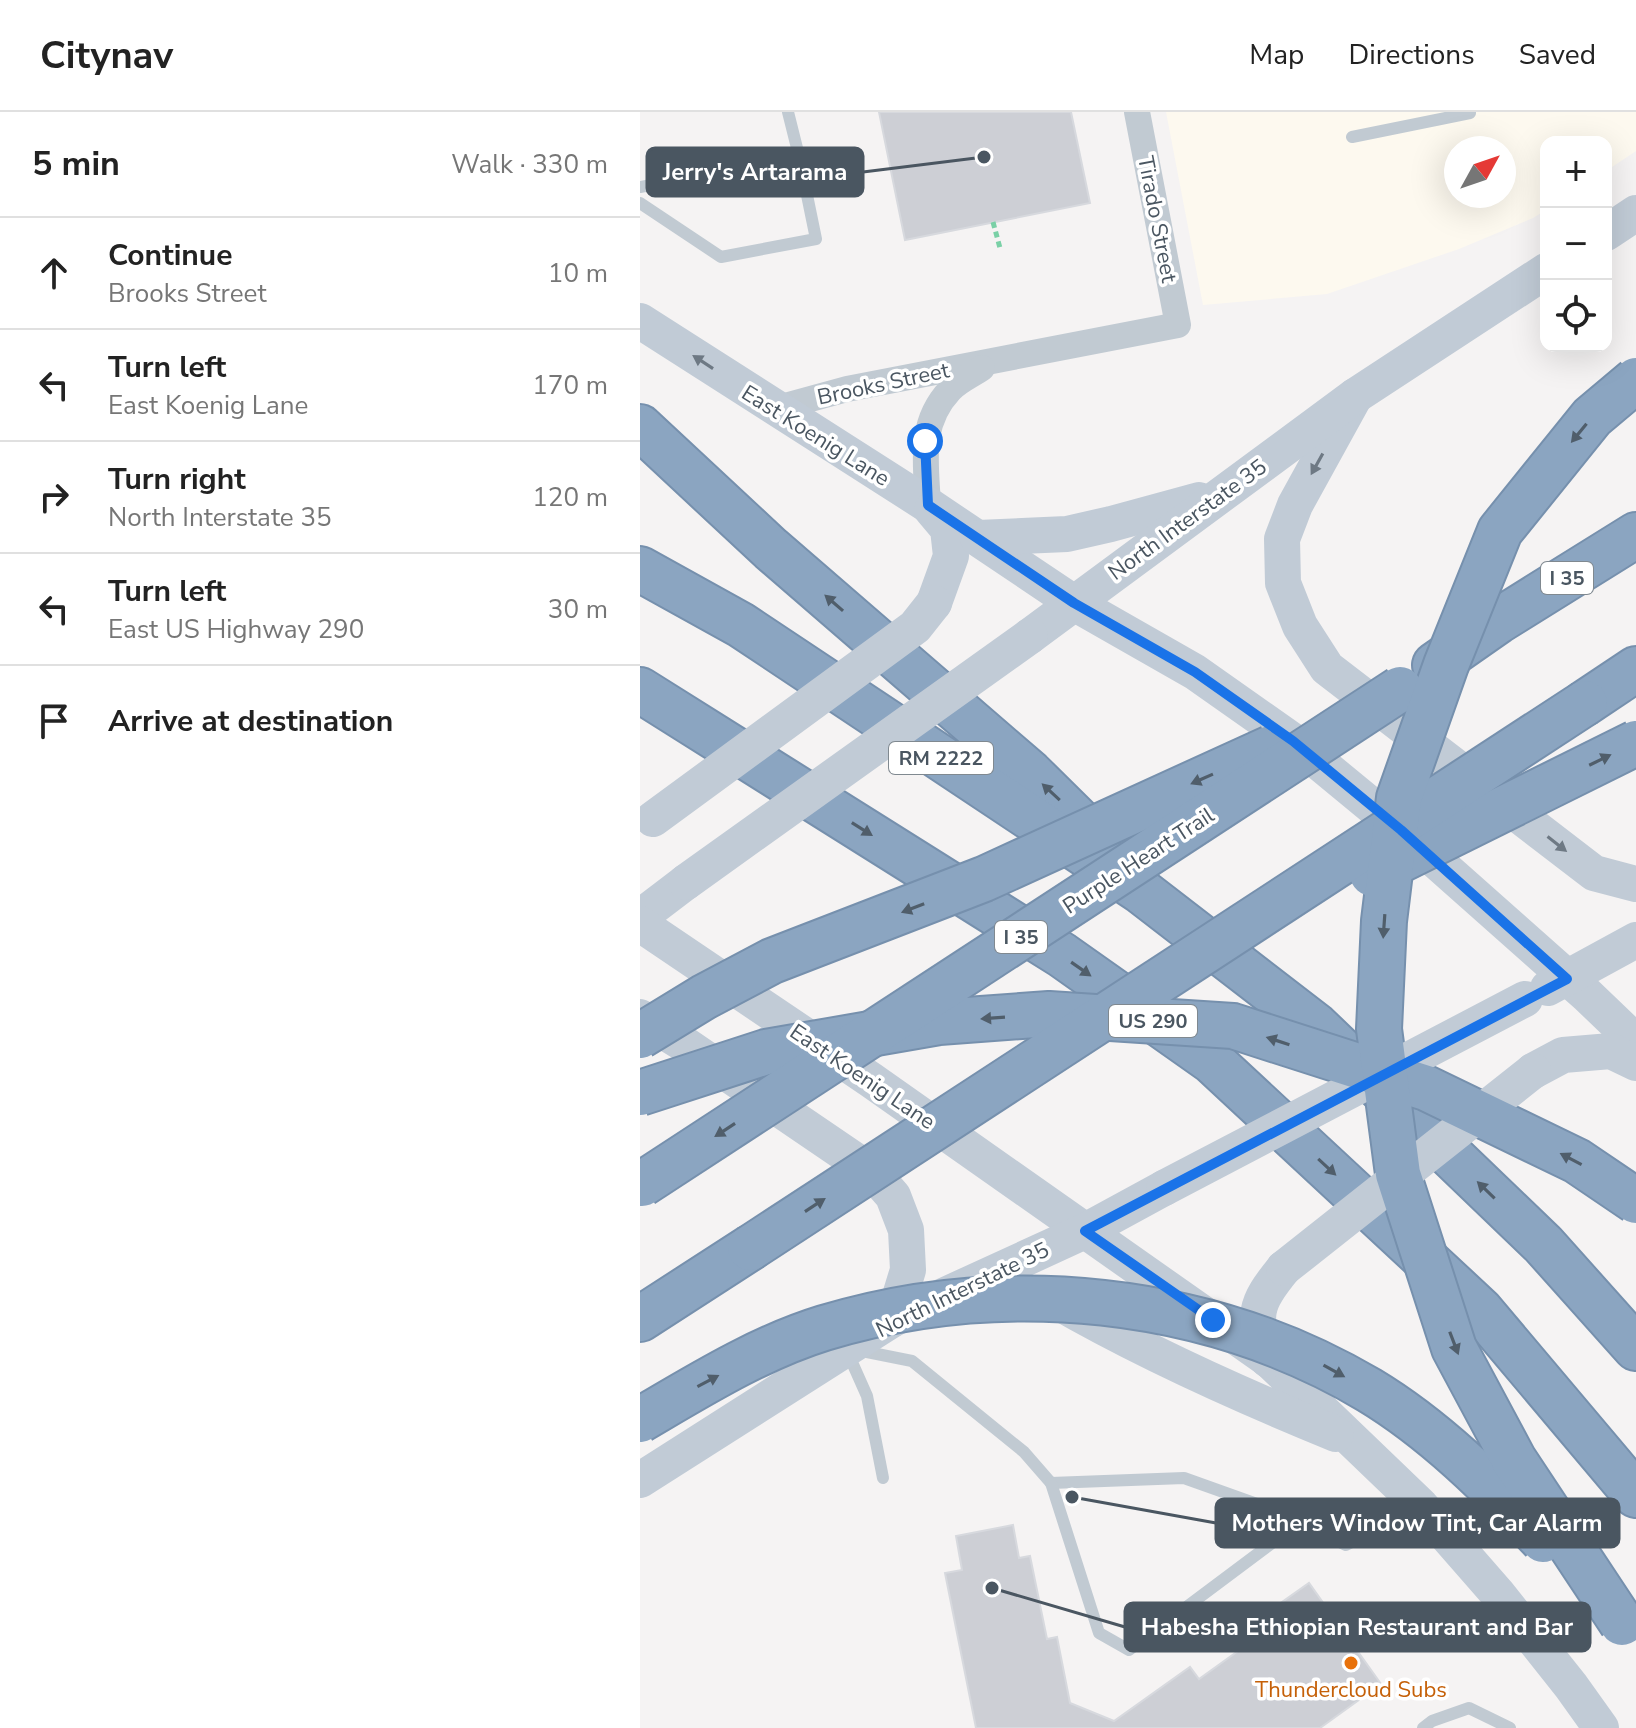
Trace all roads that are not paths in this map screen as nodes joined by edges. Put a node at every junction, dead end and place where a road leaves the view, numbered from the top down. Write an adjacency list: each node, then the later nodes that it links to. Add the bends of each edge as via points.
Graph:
1 (788, 112): 5 (lane)
2 (1137, 112): 12 (street, Tirado Street)
3 (1472, 112): 4 (lane)
4 (1352, 137)
5 (799, 156): 6 (lane); 7 (lane, via 816,239 721,257)
6 (640, 187)
7 (640, 203)
8 (1636, 213): 9 (main road)
9 (1612, 229)
10 (1540, 275): 15 (main road, North Interstate 35)
11 (640, 321): 16 (main road, East Koenig Lane, one-way to 11)
12 (1178, 325): 13 (street, Brooks Street)
13 (992, 361): 16 (street, Brooks Street); 19 (street, Brooks Street, via 951,389 933,413 925,441)
14 (1636, 380): 59 (highway, one-way to 59, bridge, via 1583,429 1500,531 1446,665 1399,798 1384,921 1379,1029 1398,1174 1454,1348 1514,1460)
15 (1355, 396): 18 (main road, North Interstate 35); 29 (main road, one-way to 29, via 1282,539 1283,583 1300,626 1327,668 1594,873)
16 (774, 409): 19 (main road, East Koenig Lane)
17 (640, 427): 30 (highway, one-way to 17, via 1041,783 771,549)
18 (1220, 494): 21 (main road, via 1067,534); 23 (main road, North Interstate 35)
19 (928, 505): 21 (main road, East Koenig Lane); 28 (main road, bridge, via 948,529 951,556 934,603 915,627)
20 (1636, 535): 25 (highway, Purple Heart Trail / I 35, bridge)
21 (978, 538): 23 (main road, East Koenig Lane)
22 (640, 569): 30 (highway, RM 2222, via 741,625)
23 (1074, 603): 31 (main road, North Interstate 35, bridge); 35 (main road, East Koenig Lane, via 1195,672 1293,741)
24 (1636, 669): 34 (highway, bridge)
25 (1400, 689): 37 (highway, one-way to 37, bridge, via 984,879 772,961); 41 (highway, Purple Heart Trail / I 35, one-way to 41, bridge)
26 (647, 694): 50 (highway, one-way to 50, via 1062,955 1212,1061 1480,1310)
27 (1636, 743): 34 (highway, one-way to 27, bridge)
28 (647, 822)
29 (1636, 884)
30 (1141, 891): 47 (highway, one-way to 30, via 1543,1244 1316,1026)
31 (640, 917)
32 (640, 924): 43 (main road, East Koenig Lane)
33 (1636, 940): 35 (main road, North Interstate 35)
34 (1179, 969): 44 (highway, one-way to 34, bridge)
35 (1567, 979): 38 (main road, East Koenig Lane); 43 (main road, North Interstate 35, bridge)
36 (640, 1017): 45 (main road, via 872,1172 893,1196 906,1230 908,1270)
37 (640, 1036)
38 (1636, 1042)
39 (1636, 1063): 48 (main road, bridge, via 1611,1051 1563,1055 1533,1071 1284,1268 1264,1292 1256,1326)
40 (640, 1093): 42 (highway, US 290, one-way to 40, bridge, via 1577,1161 1426,1088 1233,1026 1049,1014 939,1022 766,1052)
41 (641, 1185)
42 (1636, 1201)
43 (1085, 1231): 45 (main road, North Interstate 35); 48 (main road, East Koenig Lane)
44 (640, 1319)
45 (893, 1319): 46 (main road, North Interstate 35); 51 (main road, via 981,1294 1049,1297 1269,1407)
46 (846, 1348): 52 (lane, via 867,1396); 53 (main road, North Interstate 35); 54 (lane, via 912,1361 1024,1452)
47 (1636, 1348)
48 (1269, 1360): 51 (main road, East Koenig Lane)
49 (640, 1420): 59 (highway, one-way to 59, bridge, via 776,1347 902,1309 1043,1297 1144,1308 1215,1323 1324,1365 1440,1441 1508,1504)
50 (1575, 1420): 55 (highway); 57 (highway)
51 (1357, 1442): 56 (main road, East Koenig Lane)
52 (883, 1478)
53 (640, 1480)
54 (1051, 1483): 58 (lane, via 1184,1478); 58 (lane, via 1099,1633 1129,1650)
55 (1636, 1495)
56 (1421, 1506): 58 (lane, via 1346,1545); 62 (main road, East Koenig Lane, via 1497,1593)
57 (1636, 1512)
58 (1300, 1522)
59 (1629, 1633)
60 (1423, 1728): 61 (lane, via 1469,1708)
61 (1510, 1728)
62 (1601, 1728)

